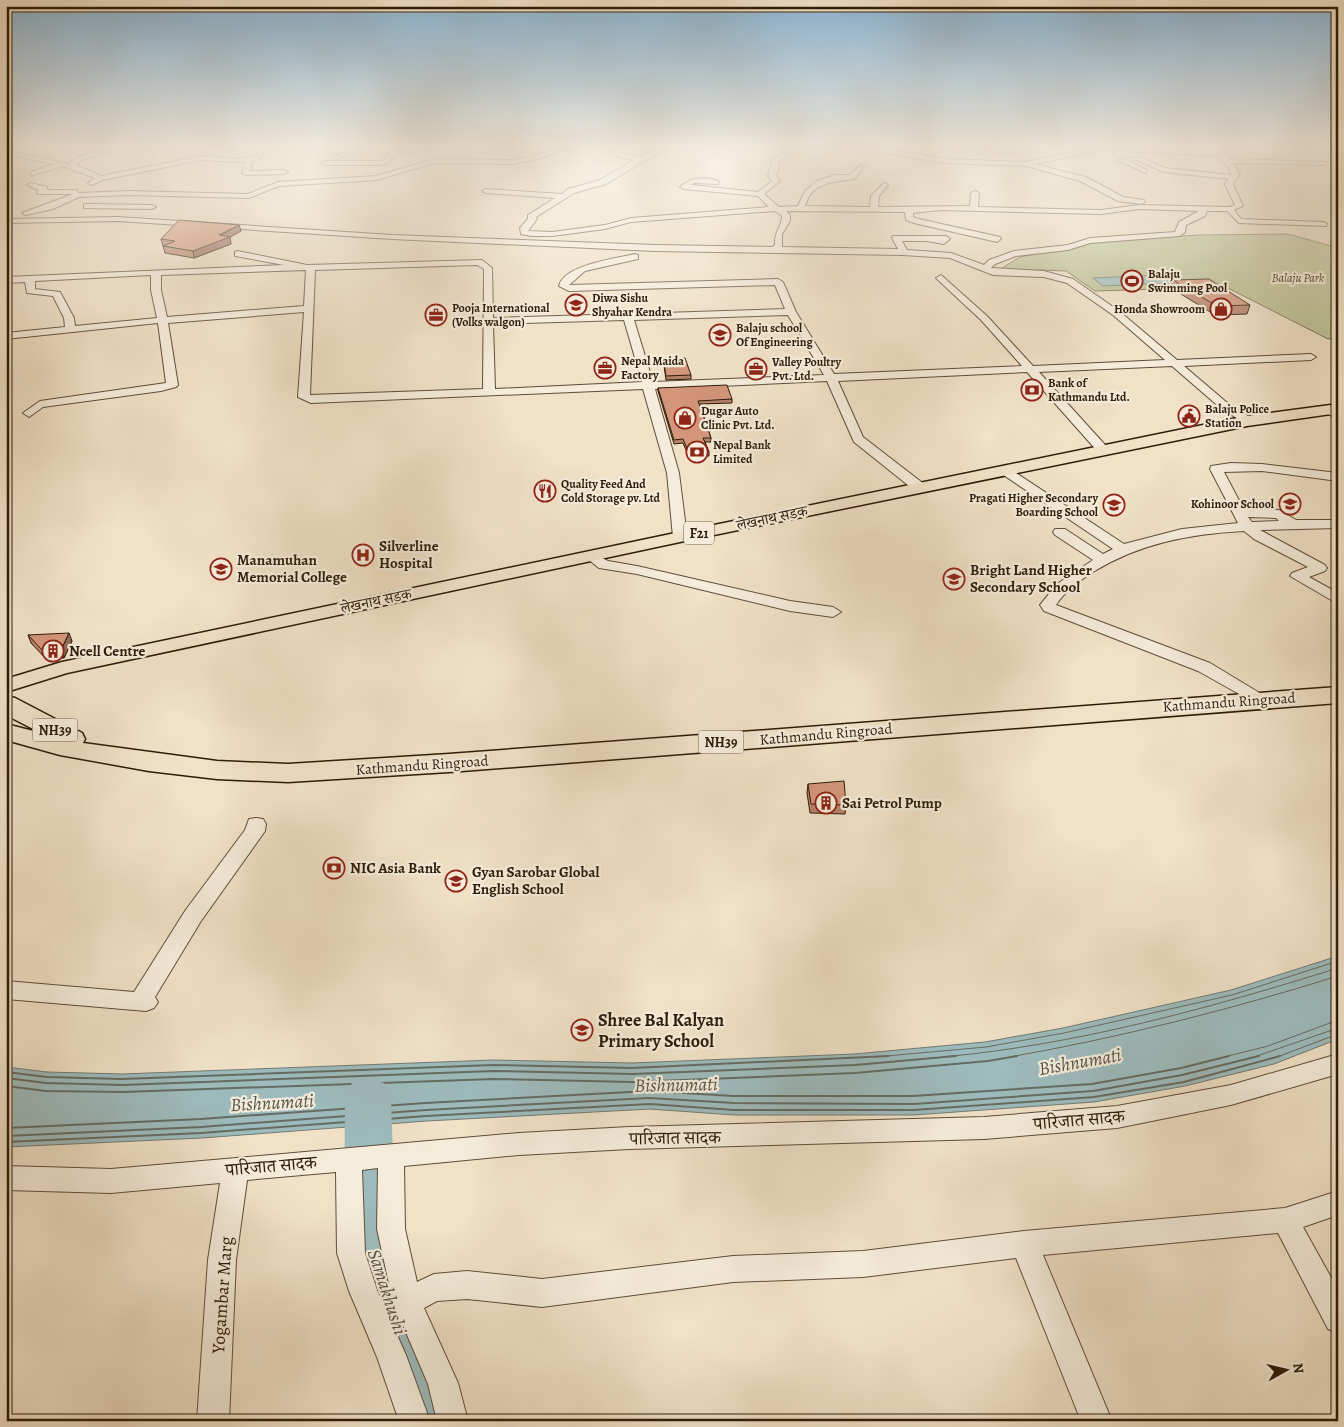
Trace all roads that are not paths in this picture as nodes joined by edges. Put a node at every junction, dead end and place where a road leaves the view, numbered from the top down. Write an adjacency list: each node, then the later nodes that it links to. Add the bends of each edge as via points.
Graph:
1 (24, 214): 8 (street)
2 (536, 214): 10 (street, via 524,232)
3 (710, 214): 10 (street, via 631,220)
4 (785, 214): 14 (street, via 786,221 778,234 780,246)
5 (909, 214): 12 (street, via 909,218 917,221)
6 (1202, 214): 19 (street, via 1182,224 1178,234 1100,239 1014,254 992,262)
7 (1233, 214): 9 (street, via 1239,221)
8 (10, 221): 13 (street, via 118,219 392,237)
9 (1322, 224)
10 (552, 234): 13 (street)
11 (946, 239): 15 (street, via 896,238)
12 (997, 239)
13 (562, 244): 14 (street)
14 (774, 250): 15 (street)
15 (902, 252): 19 (street, via 951,256)
16 (238, 254): 18 (street)
17 (635, 256): 25 (street, via 582,269 564,286 778,282)
18 (311, 268): 20 (street); 24 (street); 28 (street, via 479,262 488,268)
19 (985, 269): 32 (street, via 1064,278 1103,303)
20 (156, 272): 22 (street); 27 (street, via 156,290)
21 (942, 278): 33 (street, via 984,318)
22 (30, 279): 23 (street); 29 (street, via 30,291 57,294)
23 (6, 280)
24 (308, 309): 27 (street); 36 (street, via 304,397 312,400)
25 (790, 312): 26 (street); 34 (street)
26 (628, 315): 28 (street); 35 (street)
27 (163, 320): 29 (street); 38 (street, via 172,385 40,404)
28 (488, 321): 36 (street)
29 (71, 331): 30 (street)
30 (6, 336)
31 (1310, 358): 32 (street)
32 (1177, 364): 33 (street); 39 (street, via 1221,403)
33 (1028, 369): 34 (street); 40 (street)
34 (830, 376): 35 (street); 43 (street, via 858,439)
35 (649, 385): 36 (street); 49 (street, via 673,473)
36 (489, 391)
37 (1334, 411): 39 (main road, लेखनाथ सडक / F21)
38 (29, 413)
39 (1247, 420): 40 (main road, लेखनाथ सडक / F21)
40 (1103, 450): 41 (main road, लेखनाथ सडक / F21)
41 (1002, 470): 43 (main road, लेखनाथ सडक / F21); 50 (street)
42 (1338, 478): 44 (street, via 1250,467 1216,469)
43 (919, 487): 49 (main road, लेखनाथ सडक / F21)
44 (1239, 512): 45 (street, via 1279,514); 47 (street)
45 (1293, 524): 46 (street); 47 (street)
46 (1338, 524)
47 (1247, 526): 50 (street, via 1174,532); 53 (street, via 1259,536 1318,566 1320,568 1297,576)
48 (1060, 532): 52 (street)
49 (680, 537): 51 (main road, लेखनाथ सडक / F21)
50 (1122, 549): 52 (street)
51 (591, 556): 54 (street, via 604,565 790,606); 55 (main road, लेखनाथ सडक / F21)
52 (1100, 559): 59 (street, via 1056,591 1049,608 1204,667)
53 (1338, 598)
54 (833, 612)
55 (62, 668): 56 (main road, लेखनाथ सडक / F21); 57 (main road, लेखनाथ सडक / F21)
56 (6, 670)
57 (6, 686)
58 (1338, 694): 59 (highway, Kathmandu Ringroad / NH39)
59 (1257, 699): 62 (highway, Kathmandu Ringroad / NH39, via 329,771 238,772)
60 (6, 704): 62 (highway, Kathmandu Ringroad / NH39)
61 (6, 732): 62 (highway, Kathmandu Ringroad / NH39, via 60,747)
62 (105, 754)
63 (256, 824): 64 (street, via 193,916 143,1002)
64 (6, 990)
65 (1338, 1064): 66 (street, पारिजात सादक, via 1231,1095 1117,1118 984,1128 629,1138)
66 (389, 1155): 67 (street, पारिजात सादक); 73 (street, via 391,1229)
67 (353, 1158): 68 (street, पारिजात सादक); 76 (street, via 351,1252 363,1291)
68 (235, 1170): 69 (street, पारिजात सादक, via 111,1181); 75 (street, Yogambar Marg, via 222,1260)
69 (6, 1178)
70 (1338, 1203): 71 (street)
71 (1285, 1220): 72 (street); 74 (street)
72 (1024, 1244): 73 (street, via 863,1264 733,1269 542,1293 468,1285 434,1288); 78 (street)
73 (407, 1302): 77 (street, via 443,1383)
74 (1338, 1319)
75 (214, 1421)
76 (415, 1421)
77 (453, 1421)
78 (1097, 1421)

